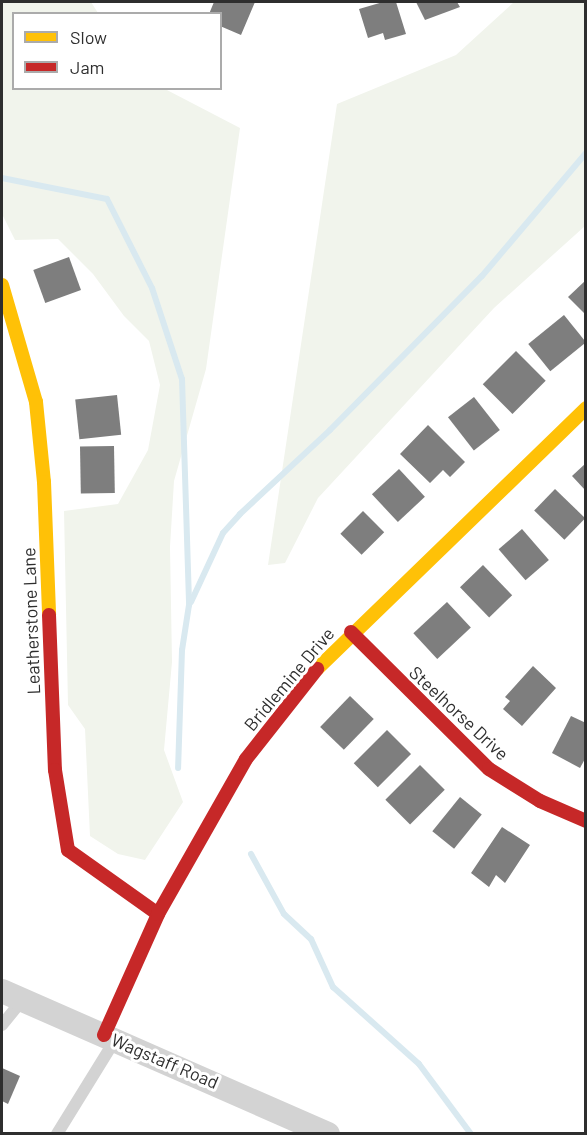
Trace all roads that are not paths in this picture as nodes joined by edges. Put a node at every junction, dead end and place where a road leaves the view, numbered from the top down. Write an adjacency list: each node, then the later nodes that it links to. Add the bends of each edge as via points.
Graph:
1 (2, 285): 5 (street, Leatherstone Lane, via 36,402 43,464 55,770 68,850)
2 (585, 408): 3 (street, Bridlemine Drive)
3 (351, 632): 4 (street, Steelhorse Drive, via 489,769 540,801); 5 (street, Bridlemine Drive, via 246,759)
4 (585, 821)
5 (158, 914): 8 (street, Bridlemine Drive)
6 (12, 995): 7 (lane); 8 (street, Wagstaff Road)
7 (2, 1025)
8 (110, 1038): 9 (lane); 10 (street, Wagstaff Road)
9 (57, 1134)
10 (328, 1134)

